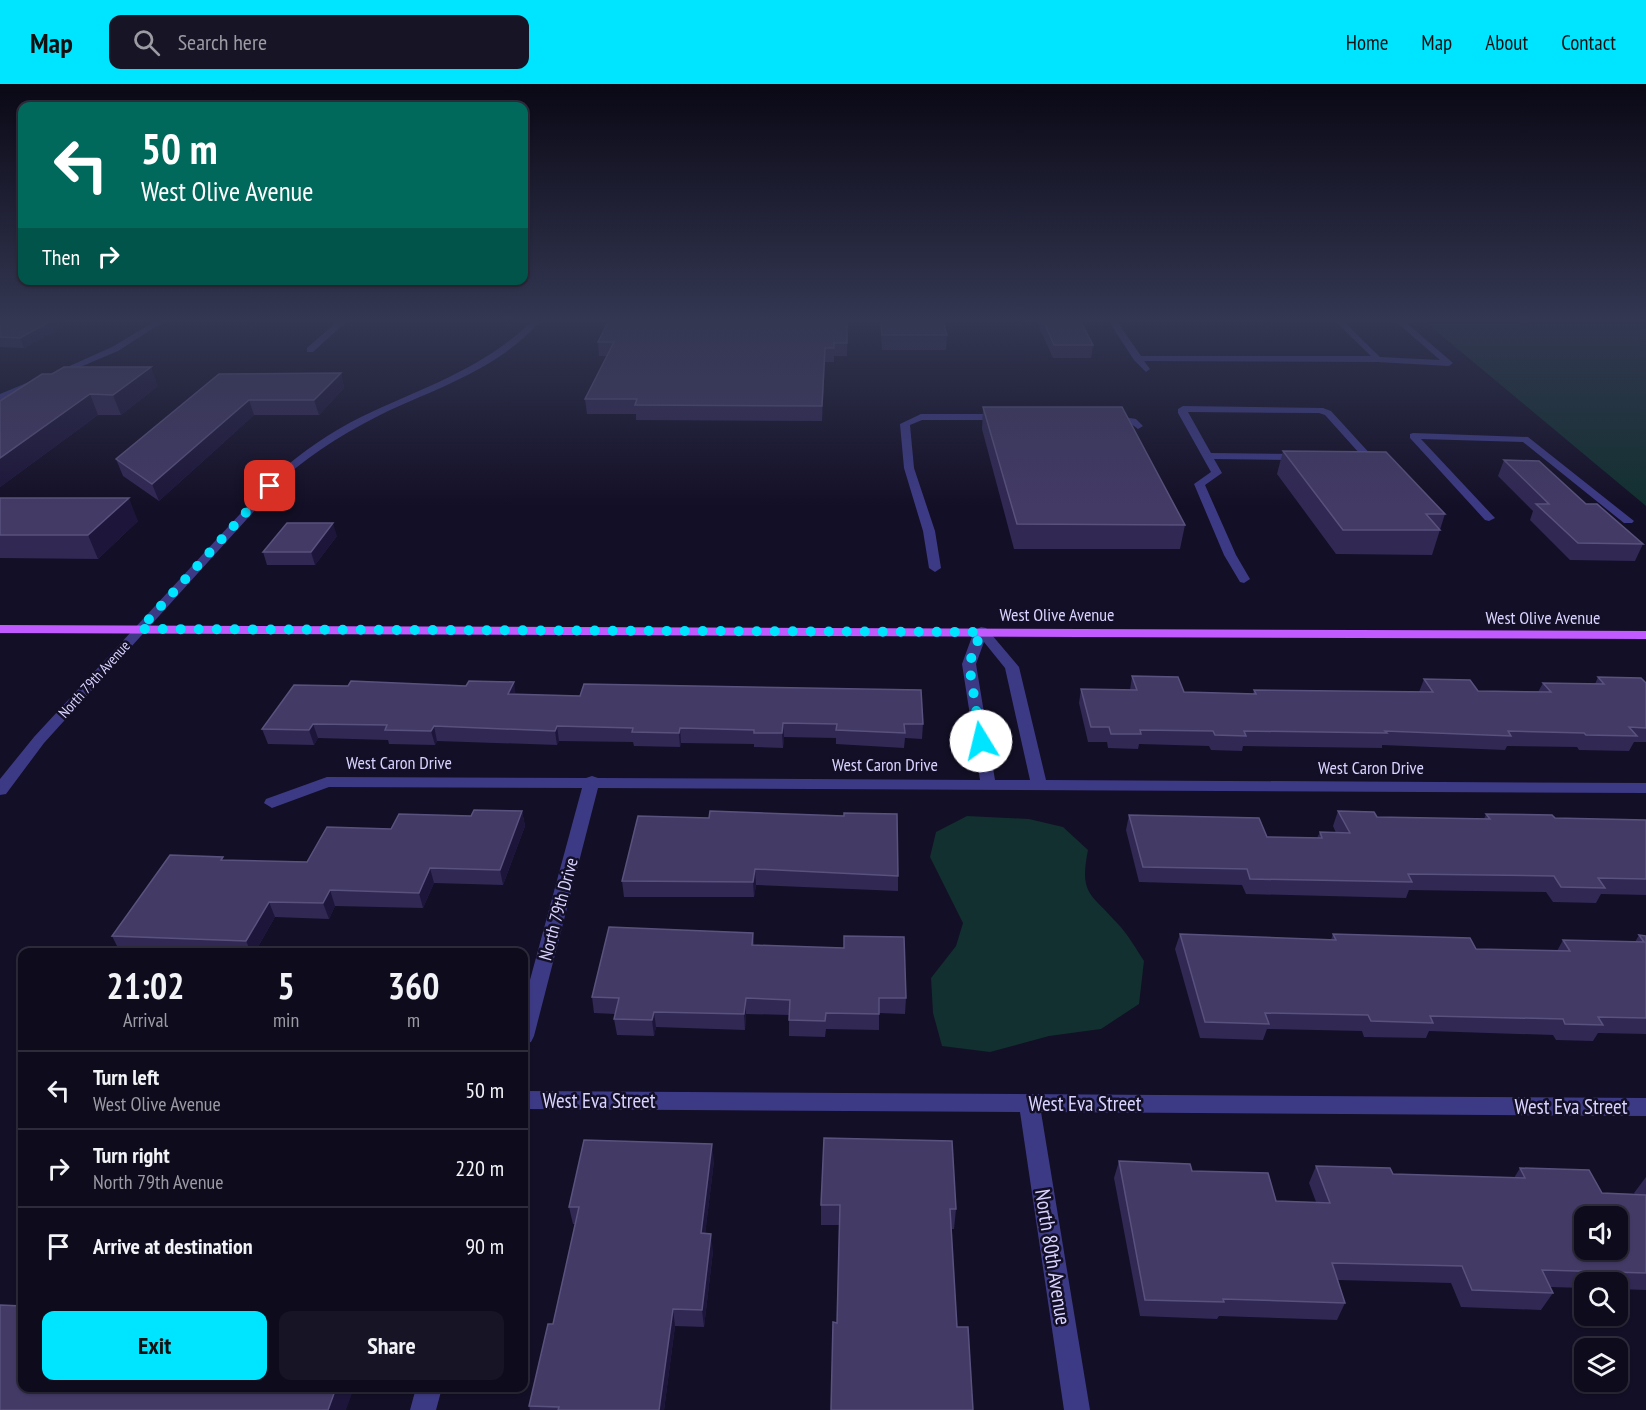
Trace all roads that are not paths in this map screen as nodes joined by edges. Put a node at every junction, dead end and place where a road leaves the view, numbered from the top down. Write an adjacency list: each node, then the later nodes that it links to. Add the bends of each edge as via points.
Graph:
1 (37, 382): 3 (street)
2 (444, 382): 15 (street, North 79th Avenue, via 364,419 293,463)
3 (0, 397)
4 (1014, 417): 12 (street, via 921,417 905,424 909,468 929,531)
5 (1096, 417): 6 (street, via 1133,421)
6 (1138, 426)
7 (1208, 456): 8 (street); 9 (street, via 1183,409 1320,410 1328,413 1368,457); 13 (street, via 1217,472 1199,484)
8 (1311, 457)
9 (1345, 457)
10 (1489, 518): 11 (street, via 1413,436 1526,439)
11 (1628, 521)
12 (935, 568)
13 (1244, 579)
14 (0, 629): 15 (main road, West Olive Avenue)
15 (140, 629): 16 (main road, West Olive Avenue); 22 (street, North 79th Avenue, via 32,748)
16 (981, 632): 17 (main road, West Olive Avenue); 19 (street, via 969,664); 20 (street, via 1012,667)
17 (1646, 635)
18 (592, 781): 19 (street, West Caron Drive); 23 (street, West Caron Drive, via 327,782); 24 (street, North 79th Drive)
19 (988, 784): 20 (street, West Caron Drive)
20 (1039, 784): 21 (street, West Caron Drive)
21 (1646, 788)
22 (0, 790)
23 (272, 803)
24 (528, 1021)
25 (528, 1100): 26 (street, West Eva Street)
26 (1029, 1103): 27 (street, West Eva Street); 30 (street, North 80th Avenue)
27 (1646, 1107)
28 (428, 1392): 29 (street)
29 (423, 1410)
30 (1077, 1410)

